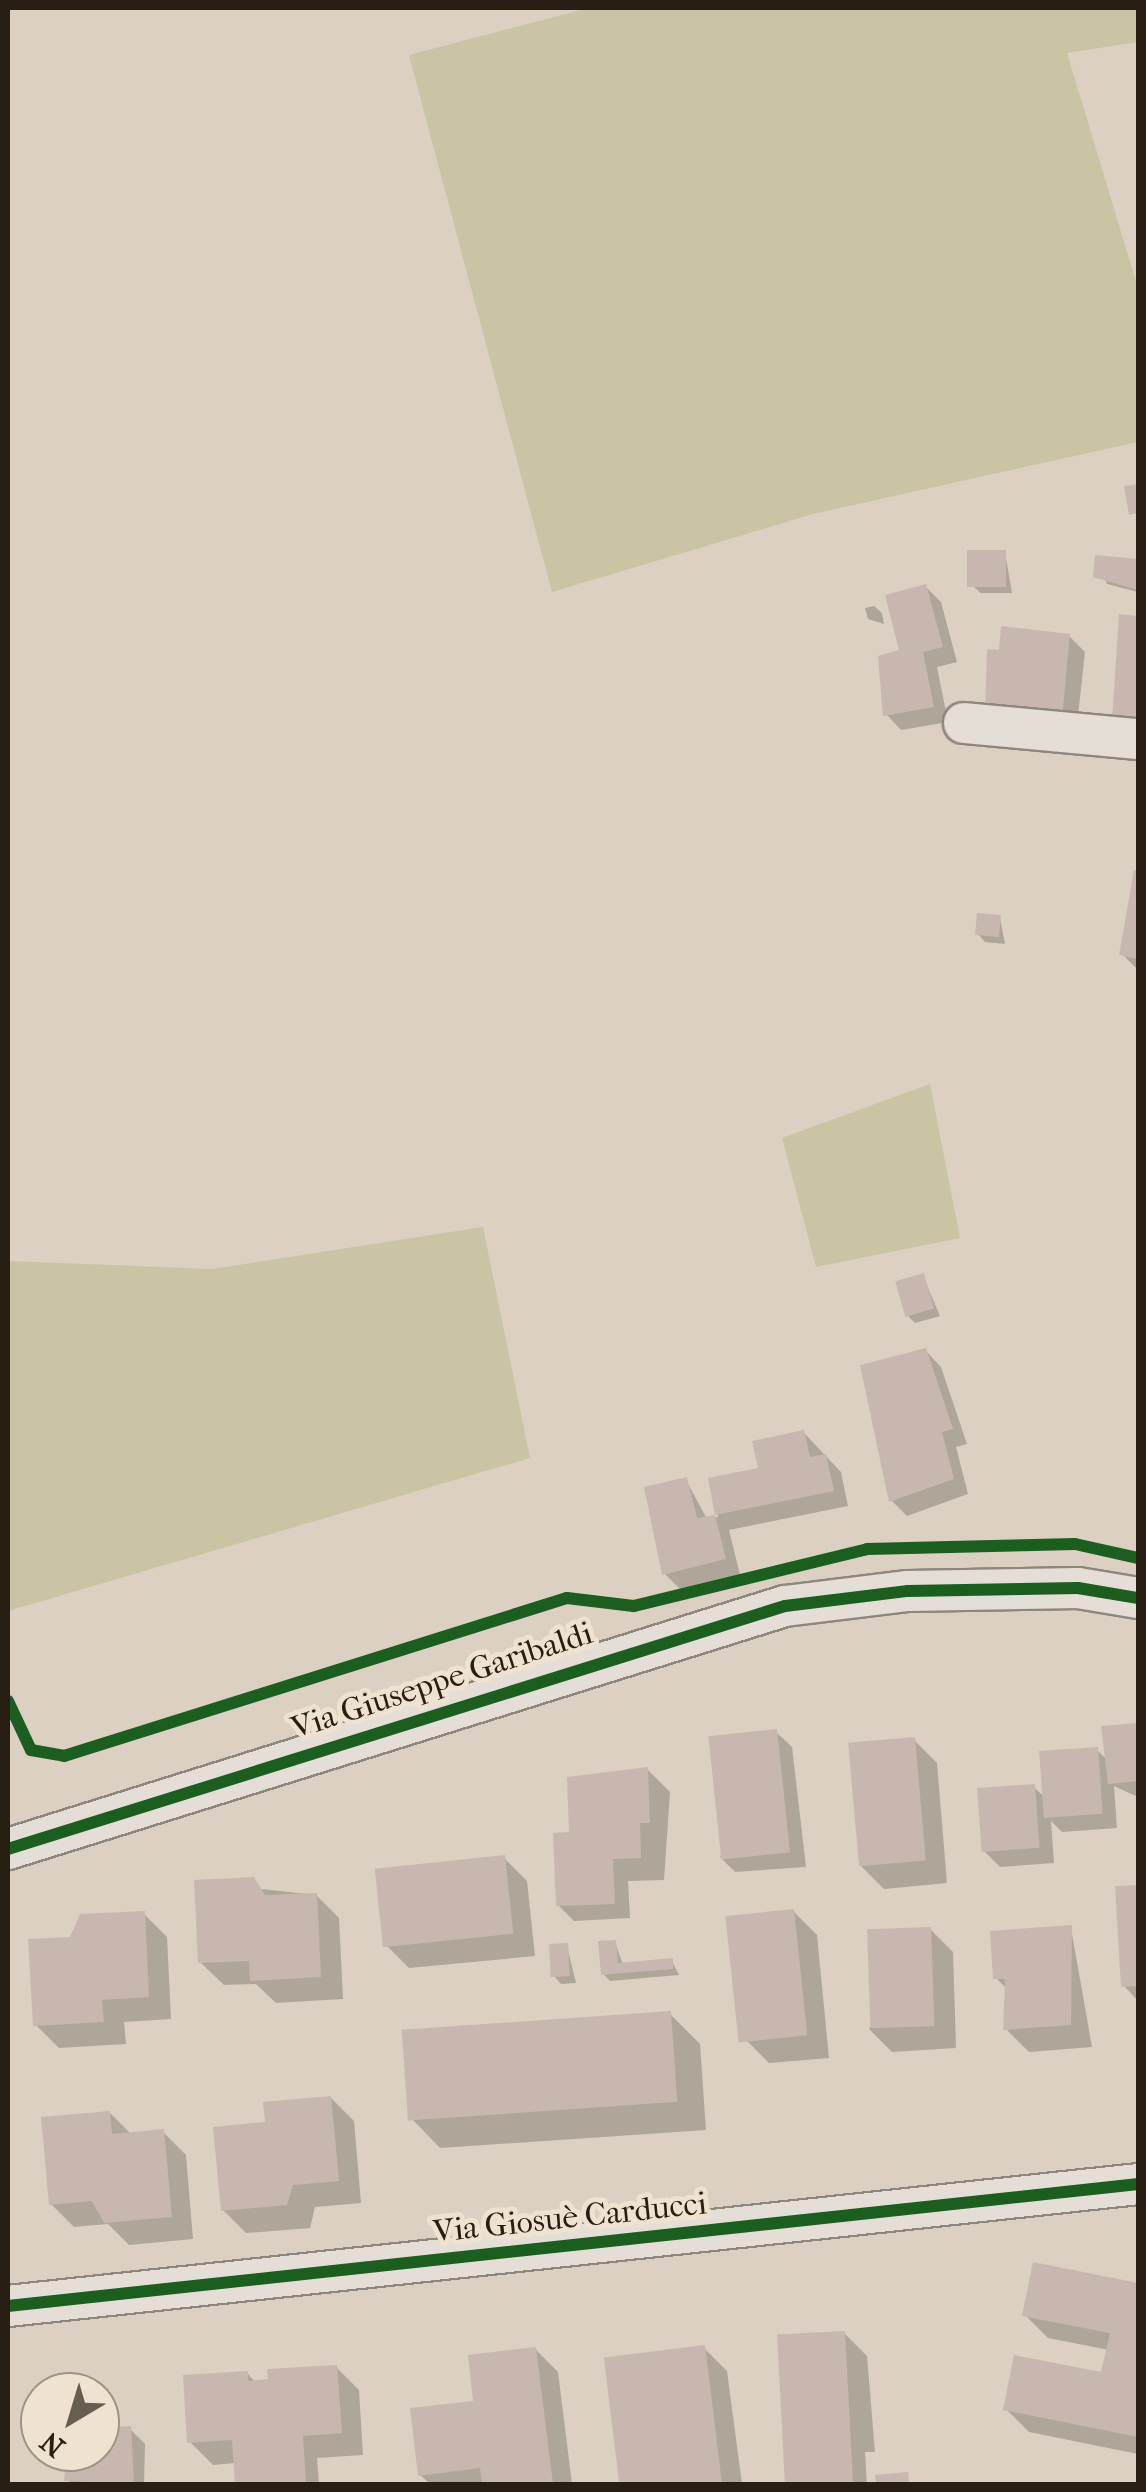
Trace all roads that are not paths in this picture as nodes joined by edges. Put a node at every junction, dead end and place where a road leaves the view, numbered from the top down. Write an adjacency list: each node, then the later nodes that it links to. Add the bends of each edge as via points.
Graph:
1 (964, 723): 2 (street)
2 (1138, 739)
3 (1138, 1598): 4 (street, Via Giuseppe Garibaldi, via 1078,1588 943,1590 785,1606)
4 (10, 1841)
5 (1138, 2184): 6 (street, Via Giosuè Carducci)
6 (8, 2306)

